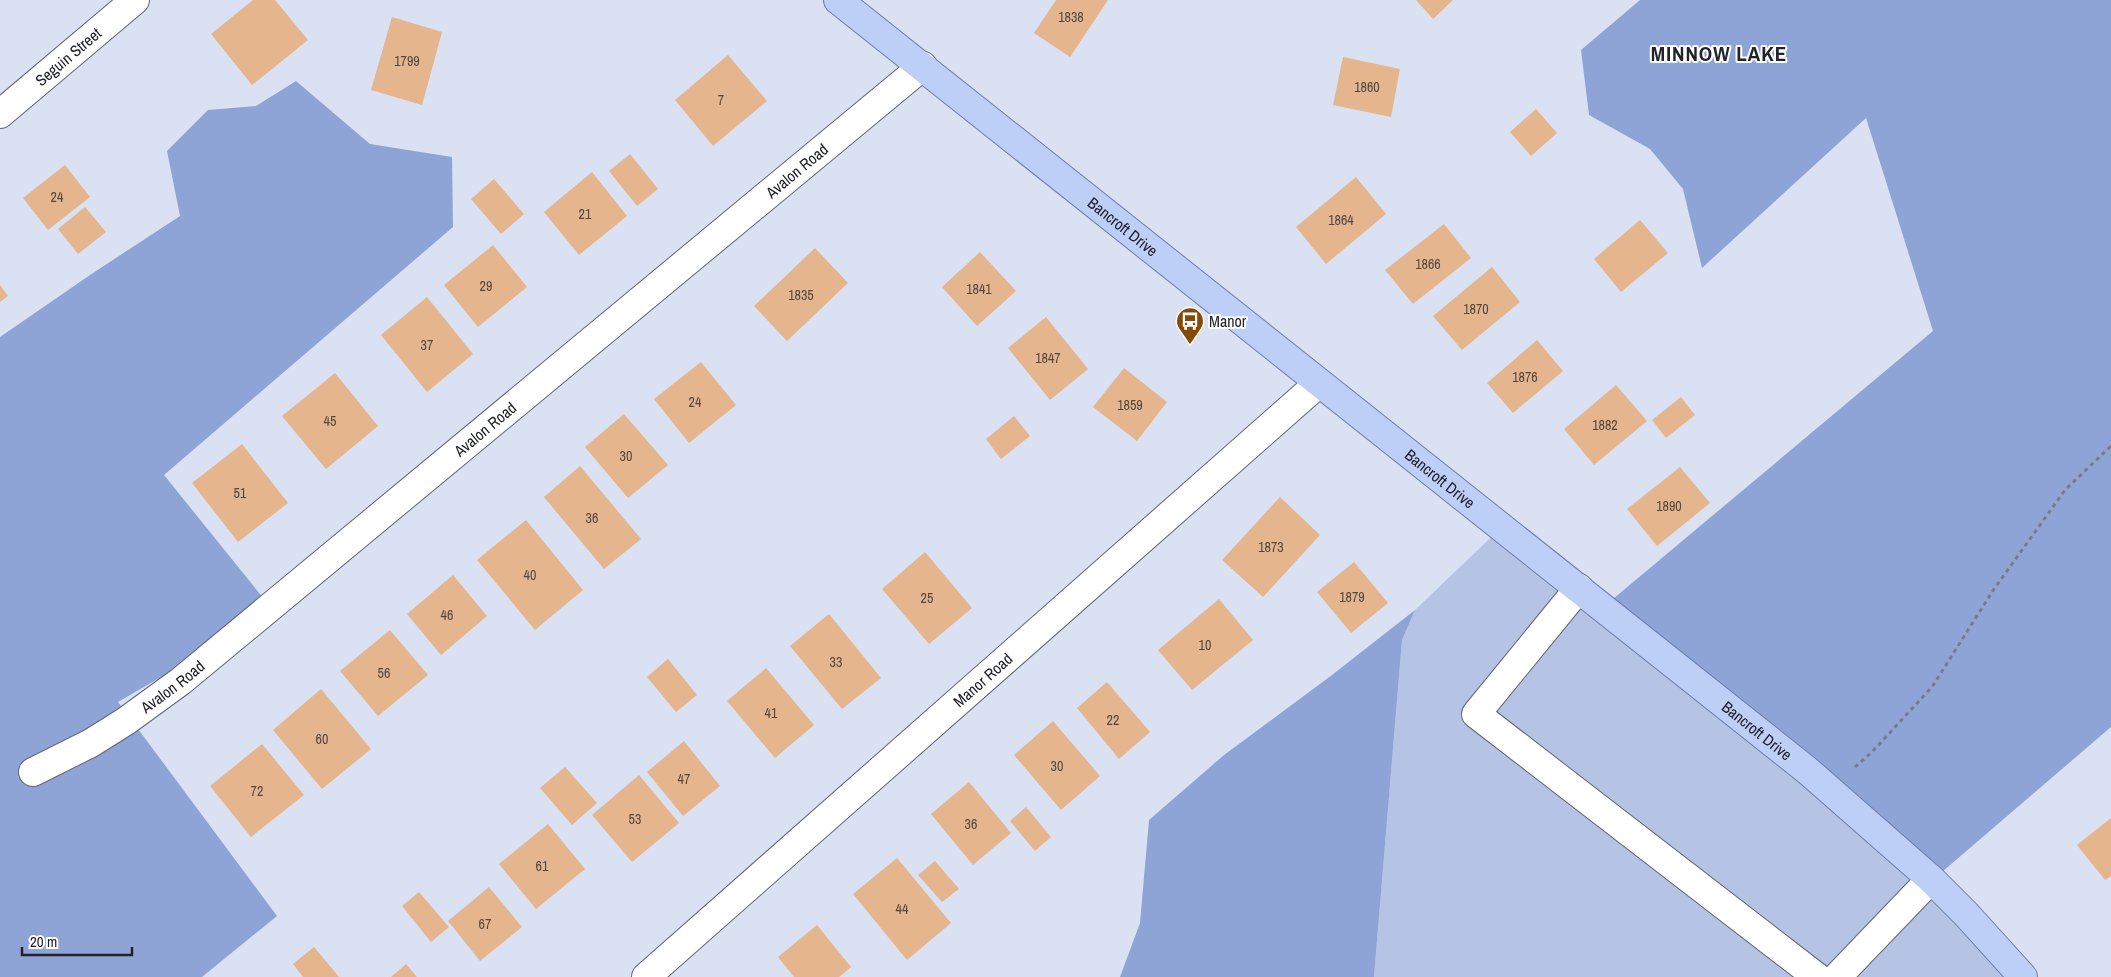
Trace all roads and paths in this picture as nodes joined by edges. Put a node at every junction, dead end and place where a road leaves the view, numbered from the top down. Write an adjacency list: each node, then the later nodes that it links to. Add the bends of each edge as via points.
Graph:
1 (135, 0): 4 (street, Seguin Street)
2 (838, 0): 3 (main road, Bancroft Drive)
3 (923, 66): 5 (main road, Bancroft Drive); 8 (street, Avalon Road, via 181,680 91,743)
4 (0, 114)
5 (1319, 383): 7 (main road, Bancroft Drive); 11 (street, Manor Road)
6 (2111, 446): 9 (path, via 2065,490 1994,590 1932,687 1872,752)
7 (1579, 588): 9 (main road, Bancroft Drive); 12 (street, via 1476,714)
8 (33, 772)
9 (1830, 789): 10 (main road, Bancroft Drive)
10 (1931, 879): 13 (street); 14 (main road, Bancroft Drive)
11 (646, 977)
12 (1817, 977)
13 (1837, 977)
14 (2023, 977)

